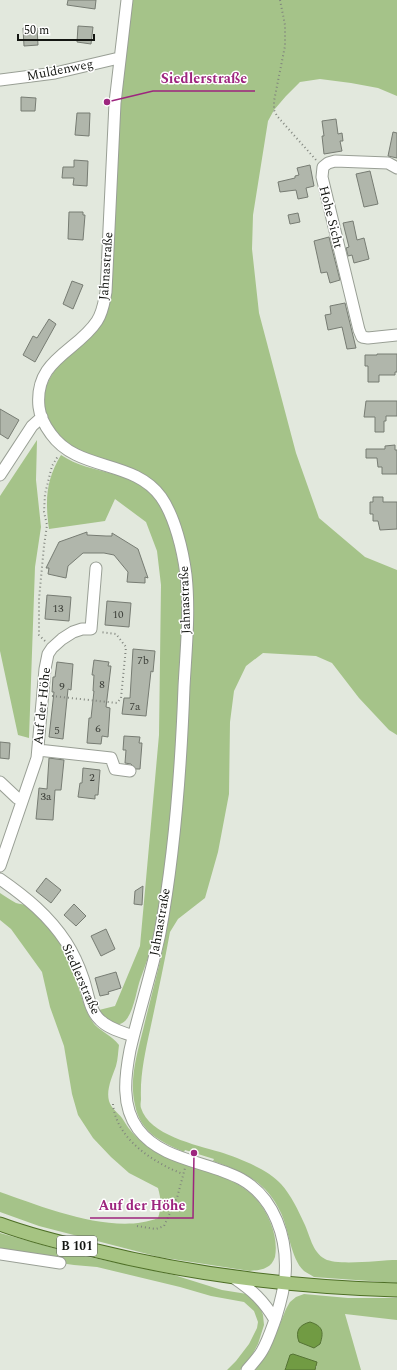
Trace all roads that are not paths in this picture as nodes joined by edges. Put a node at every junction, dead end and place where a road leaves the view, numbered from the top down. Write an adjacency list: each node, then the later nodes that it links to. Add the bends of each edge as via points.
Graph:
1 (127, 0): 2 (street, Jahnastraße)
2 (119, 58): 3 (street, Muldenweg, via 55,73); 6 (street, Jahnastraße, via 104,301 101,314 94,325 48,369 39,394)
3 (0, 80)
4 (397, 168): 5 (street, Hohe Sicht, via 388,163 335,161 328,162 322,167 322,177 362,337)
5 (397, 335)
6 (42, 417): 7 (street, via 32,426); 15 (street, Jahnastraße, via 47,429 63,448 78,456 138,477 153,489 166,507 176,532 186,576 183,714 171,854 159,934)
7 (0, 475)
8 (96, 568): 9 (street, Auf der Höhe, via 91,629 73,632 62,639 48,654)
9 (38, 750): 10 (street, via 111,758 115,769); 12 (street, Auf der Höhe)
10 (130, 771)
11 (0, 782): 12 (street)
12 (22, 801): 13 (street, Auf der Höhe)
13 (0, 866)
14 (0, 879): 15 (street, Siedlerstraße, via 37,907 65,942 76,962 90,1003 99,1020 117,1031)
15 (133, 1036): 20 (street, Jahnastraße, via 125,1081 130,1116 139,1130 152,1142 173,1154 241,1179 263,1197 273,1211 284,1248)
16 (0, 1224): 19 (main road, B 101, via 78,1247)
17 (0, 1254): 18 (street)
18 (60, 1263)
19 (234, 1278): 20 (main road, B 101); 22 (street, via 266,1305)
20 (284, 1283): 21 (main road, B 101); 22 (street, Jahnastraße)
21 (397, 1290)
22 (275, 1320): 23 (street, Jahnastraße, via 266,1353)
23 (247, 1370)

